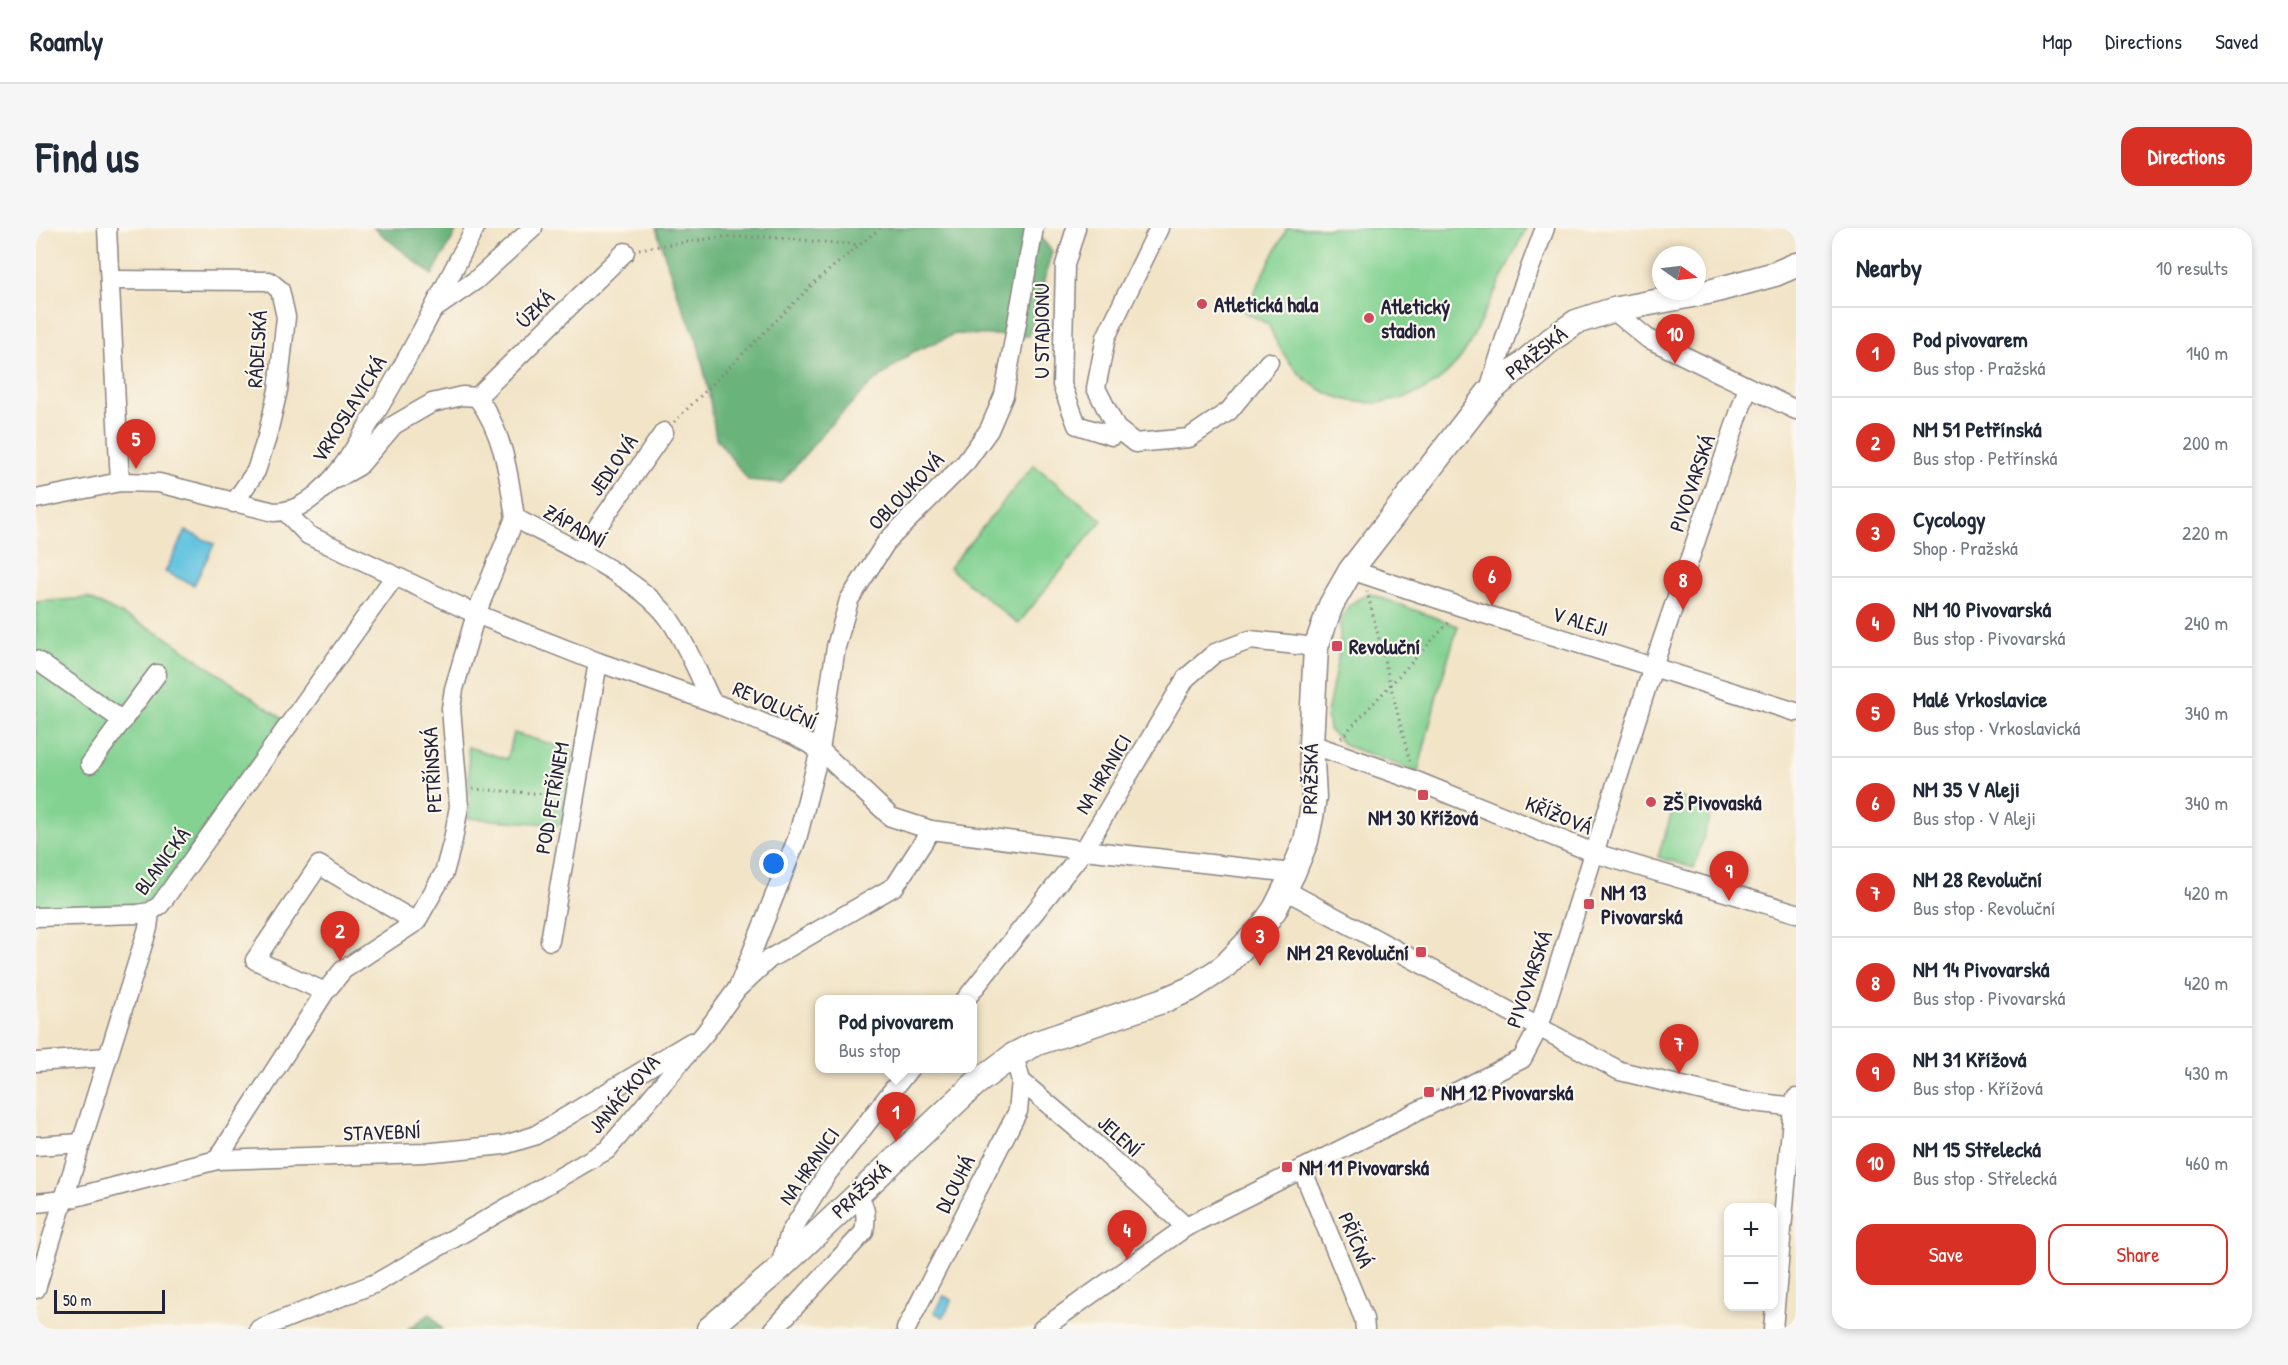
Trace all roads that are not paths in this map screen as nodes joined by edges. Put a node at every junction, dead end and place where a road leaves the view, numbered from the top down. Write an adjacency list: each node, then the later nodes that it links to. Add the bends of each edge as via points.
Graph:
1 (107, 228): 10 (street)
2 (475, 228): 11 (street, VRKOSLAVICKÁ)
3 (533, 228): 11 (street, VRKOSLAVICKÁ, via 476,280)
4 (1034, 228): 39 (street, OBLOUKOVÁ, via 1004,395 989,430 966,462 886,541 849,600 836,647)
5 (1076, 228): 18 (street, U STADIONU, via 1065,265 1062,385 1077,425 1112,436)
6 (1159, 228): 18 (street, via 1106,337 1096,388)
7 (1545, 228): 15 (street)
8 (625, 252): 16 (street, ÚZKÁ)
9 (1796, 265): 12 (main road, PRAŽSKÁ, via 1713,291)
10 (111, 280): 20 (street); 23 (street, RÁDELSKÁ, via 269,281 280,290 286,317 276,399 256,471)
11 (432, 310): 21 (street, VRKOSLAVICKÁ, via 355,448)
12 (1613, 310): 14 (street, via 1647,338); 15 (main road, PRAŽSKÁ, via 1576,322)
13 (1269, 362): 18 (street, via 1229,411 1188,438 1135,443)
14 (1748, 387): 17 (street); 33 (street, PIVOVARSKÁ)
15 (1488, 393): 27 (main road, PRAŽSKÁ)
16 (477, 397): 21 (street, via 432,403 394,425 359,466); 25 (street, ZÁPADNÍ, via 489,412 506,458)
17 (1796, 410)
18 (1116, 428)
19 (664, 432): 26 (street, JEDLOVÁ)
20 (120, 482): 22 (street); 23 (street, via 159,483)
21 (326, 484): 24 (street, VRKOSLAVICKÁ, via 308,501)
22 (36, 499)
23 (234, 503): 24 (street)
24 (286, 512): 28 (street, REVOLUČNÍ, via 308,534)
25 (515, 518): 26 (street, ZÁPADNÍ); 29 (street, PETŘÍNSKÁ)
26 (579, 553): 35 (street, ZÁPADNÍ, via 648,595 672,622)
27 (1357, 573): 30 (main road, PRAŽSKÁ, via 1331,605); 33 (street, V ALEJI)
28 (395, 576): 29 (street, REVOLUČNÍ); 45 (street, BLANICKÁ, via 160,904)
29 (476, 614): 32 (street, REVOLUČNÍ); 48 (street, PETŘÍNSKÁ, via 451,708 459,788 457,824 436,889)
30 (1316, 646): 38 (main road, PRAŽSKÁ); 42 (street, NA HRANICI, via 1250,640 1215,653 1186,678)
31 (36, 660): 37 (street)
32 (598, 662): 35 (street, REVOLUČNÍ); 49 (street, POD PETŘÍNEM)
33 (1653, 667): 36 (street, V ALEJI); 43 (street, PIVOVARSKÁ)
34 (157, 674): 37 (street)
35 (712, 702): 39 (street, REVOLUČNÍ)
36 (1796, 711)
37 (123, 721): 40 (street)
38 (1311, 744): 43 (street, KŘÍŽOVÁ, via 1414,780); 44 (main road, PRAŽSKÁ, via 1314,797 1306,841)
39 (820, 750): 41 (street, REVOLUČNÍ, via 891,817); 50 (street, OBLOUKOVÁ, via 797,839)
40 (90, 764)
41 (931, 830): 42 (street, REVOLUČNÍ); 50 (street, JANÁČKOVA, via 896,886 769,959)
42 (1084, 850): 44 (street, REVOLUČNÍ); 52 (street, NA HRANICI)
43 (1594, 853): 46 (street, KŘÍŽOVÁ); 53 (street, PIVOVARSKÁ)
44 (1289, 882): 53 (street, REVOLUČNÍ); 55 (main road, PRAŽSKÁ, via 1248,945 1199,984)
45 (150, 912): 47 (street); 56 (street, BLANICKÁ)
46 (1796, 913)
47 (36, 917)
48 (417, 922): 51 (street, PETŘÍNSKÁ, via 343,970); 51 (street, via 319,865 255,960)
49 (550, 941)
50 (737, 989): 54 (street, JANÁČKOVA)
51 (325, 992): 63 (street, PETŘÍNSKÁ)
52 (968, 995)
53 (1539, 1027): 60 (street, REVOLUČNÍ, via 1620,1071 1744,1101); 64 (street, PIVOVARSKÁ, via 1522,1059)
54 (705, 1033): 63 (street, STAVEBNÍ, via 534,1136 504,1145 423,1153); 71 (street, JANÁČKOVA, via 607,1150 376,1283)
55 (1014, 1054): 59 (street, DLOUHÁ); 65 (main road, PRAŽSKÁ, via 975,1083)
56 (107, 1057): 57 (street); 61 (street, BLANICKÁ)
57 (36, 1062)
58 (906, 1073): 69 (street, NA HRANICI, via 827,1174 790,1233)
59 (1021, 1081): 68 (street, JELENÍ); 74 (street, DLOUHÁ, via 1018,1111)
60 (1795, 1104): 77 (street)
61 (81, 1143): 62 (street); 66 (street, BLANICKÁ)
62 (36, 1146)
63 (217, 1160): 66 (street, STAVEBNÍ)
64 (1302, 1169): 68 (street, PIVOVARSKÁ); 76 (street, PŘÍČNÁ)
65 (857, 1194): 69 (main road, PRAŽSKÁ); 73 (street, via 864,1206 864,1232)
66 (64, 1200): 67 (street, STAVEBNÍ); 70 (street, BLANICKÁ)
67 (36, 1203)
68 (1186, 1227): 75 (street, PIVOVARSKÁ)
69 (779, 1269): 72 (main road, PRAŽSKÁ)
70 (36, 1289)
71 (259, 1329)
72 (709, 1329)
73 (774, 1329)
74 (906, 1329)
75 (1042, 1329)
76 (1365, 1329)
77 (1773, 1329)

